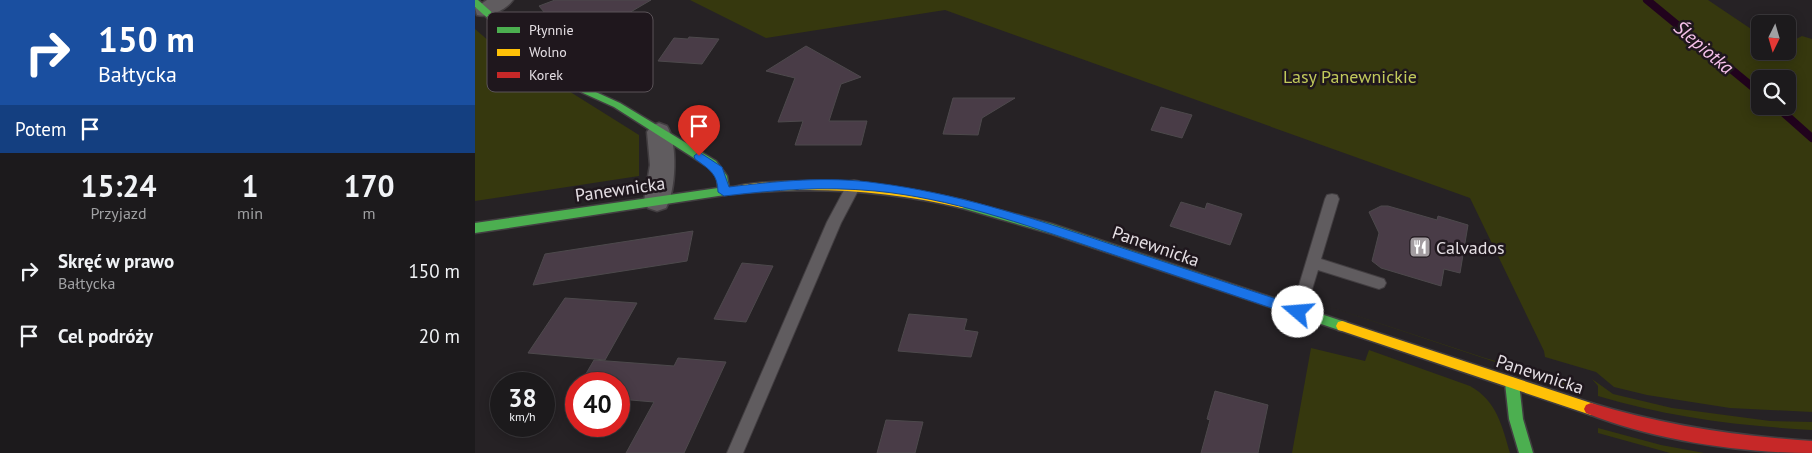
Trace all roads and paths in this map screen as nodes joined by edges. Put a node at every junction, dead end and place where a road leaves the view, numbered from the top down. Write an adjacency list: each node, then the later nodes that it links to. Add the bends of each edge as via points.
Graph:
1 (503, 0): 2 (street)
2 (479, 6)
3 (588, 92): 4 (street, via 617,105)
4 (659, 132): 6 (street, via 719,170); 8 (street, via 662,165)
5 (854, 185): 6 (street, Panewnicka, via 790,184); 12 (street, Panewnicka, via 930,195 1010,216); 15 (lane, via 834,222)
6 (724, 192): 8 (street, Panewnicka)
7 (1332, 199): 10 (lane)
8 (657, 201): 9 (street, Panewnicka)
9 (475, 228)
10 (1313, 262): 11 (lane); 12 (lane)
11 (1379, 283)
12 (1298, 312): 13 (street, Panewnicka)
13 (1512, 384): 14 (street, Panewnicka, via 1646,425 1758,444); 16 (street, via 1516,419)
14 (1812, 448)
15 (735, 453)
16 (1526, 453)

